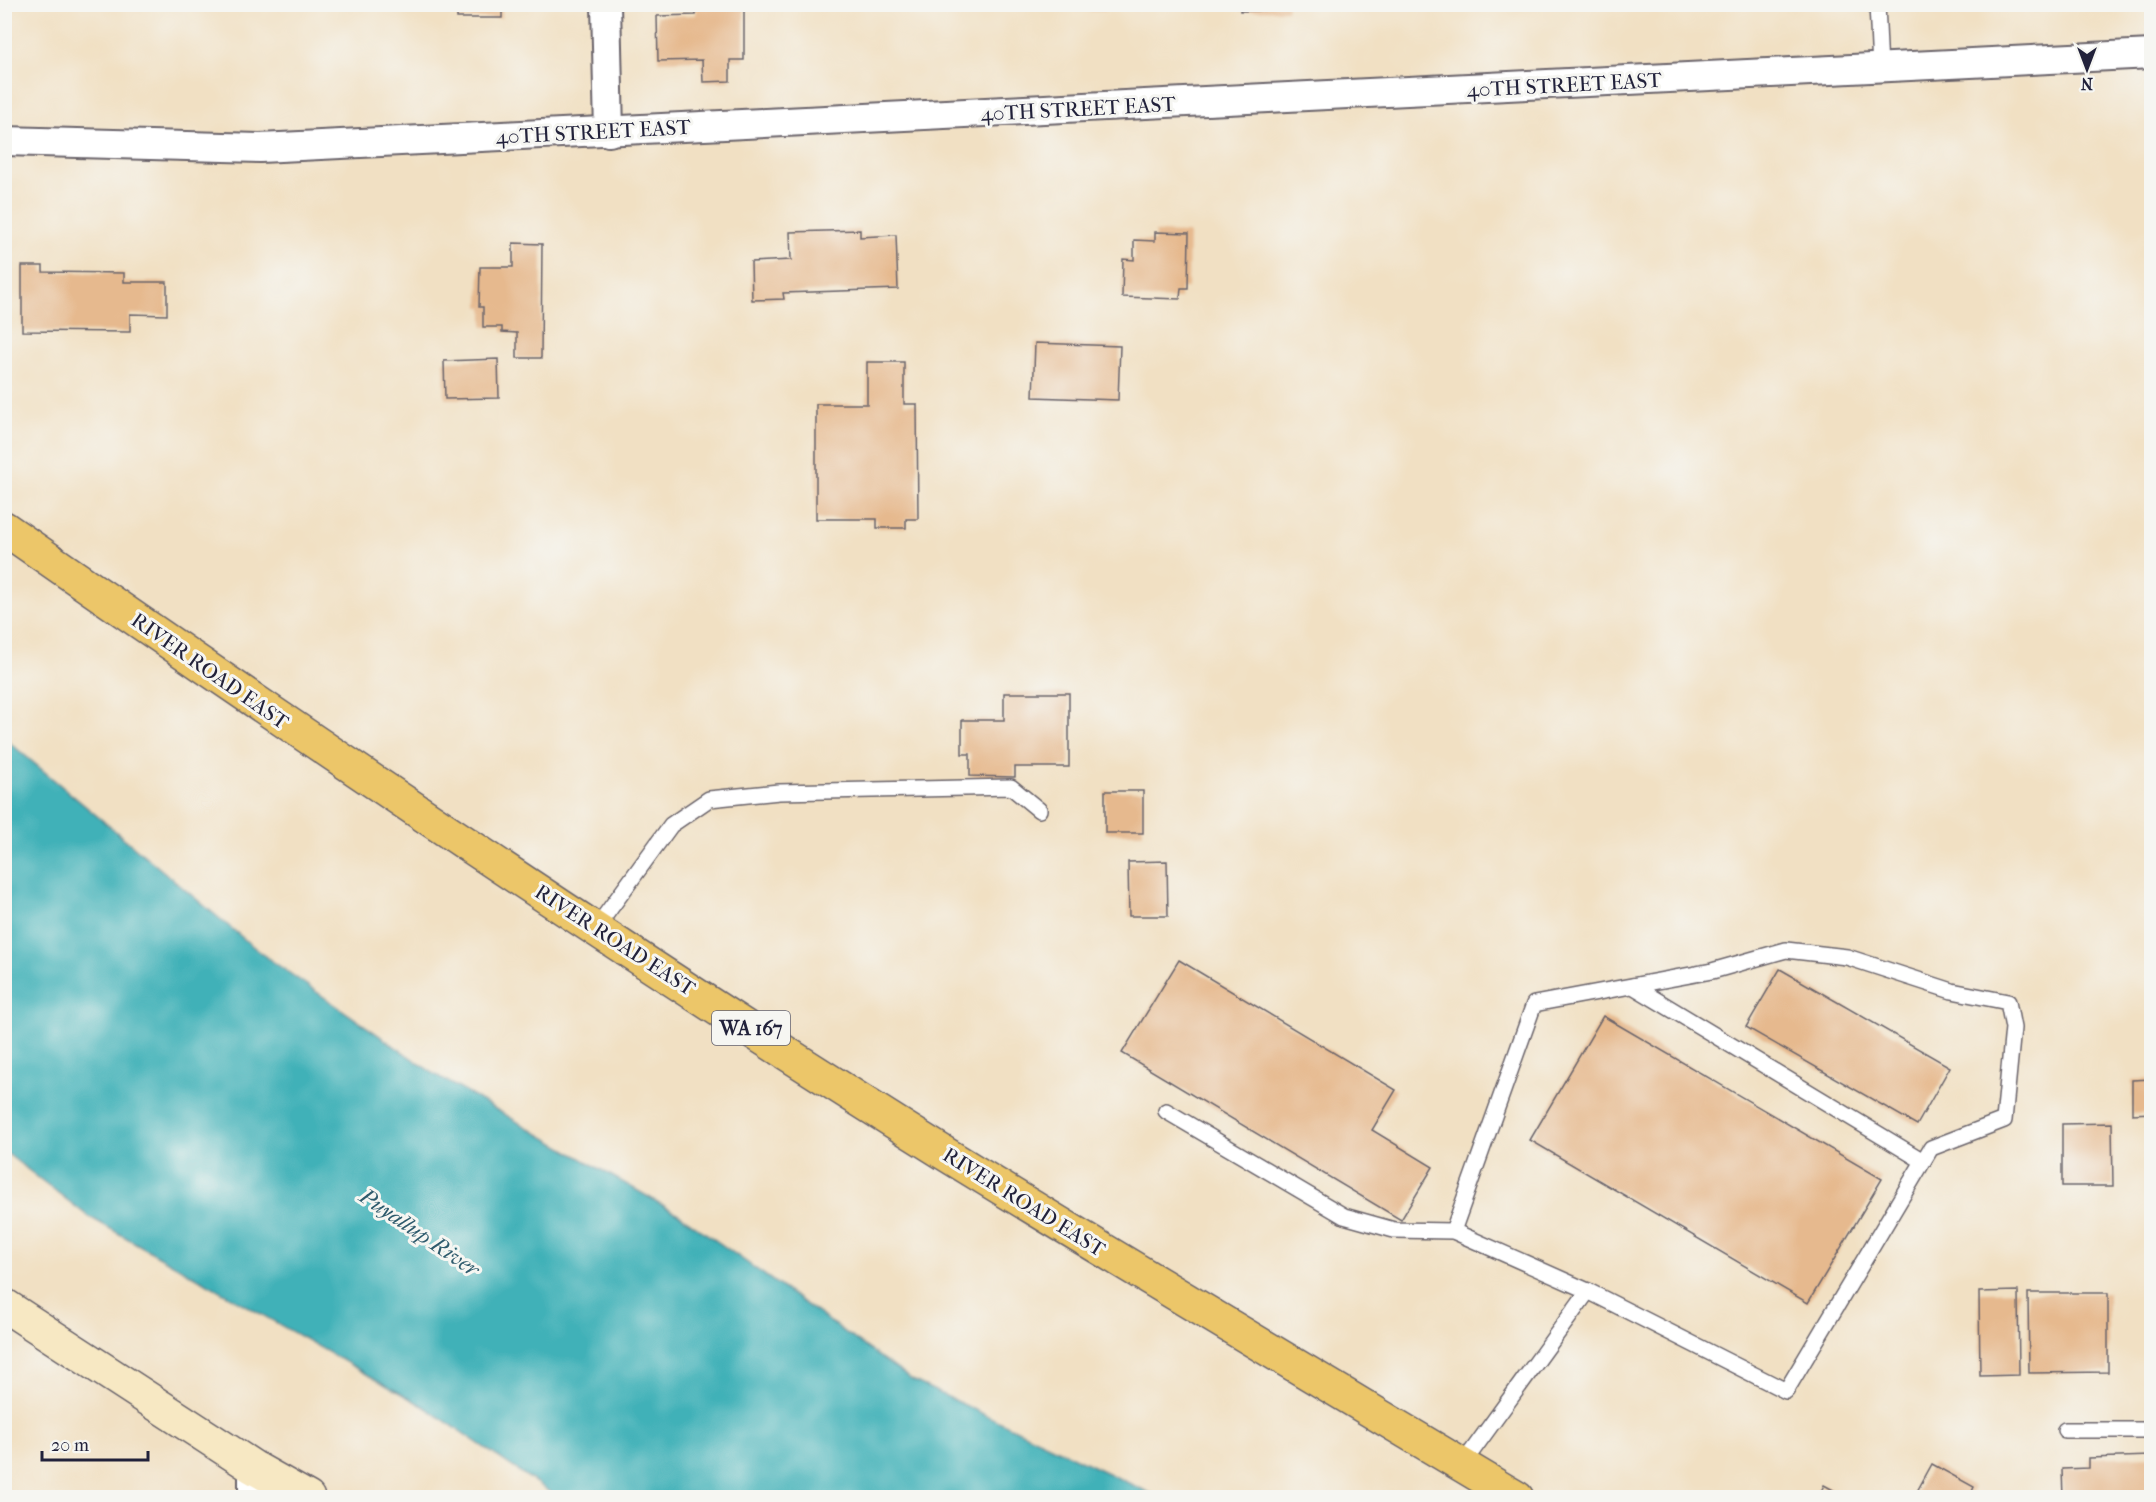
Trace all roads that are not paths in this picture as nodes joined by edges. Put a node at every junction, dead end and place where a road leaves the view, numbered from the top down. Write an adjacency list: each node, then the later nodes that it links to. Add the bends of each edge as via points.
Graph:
1 (606, 4): 5 (street)
2 (1877, 4): 4 (lane)
3 (2151, 54): 4 (street, 40TH STREET EAST)
4 (1880, 69): 5 (street, 40TH STREET EAST)
5 (609, 132): 6 (street, 40TH STREET EAST, via 260,148)
6 (4, 141)
7 (4, 528): 9 (main road, RIVER ROAD EAST / WA 167, via 288,726)
8 (1039, 810): 9 (lane, via 1011,787 779,792 709,800 671,825)
9 (596, 928): 18 (main road, RIVER ROAD EAST / WA 167, via 940,1150)
10 (1633, 986): 12 (lane); 12 (lane, via 1712,971 1786,950 1847,957 1952,992 2008,1002 2013,1028 2004,1120 1931,1148); 13 (lane, via 1534,1004)
11 (1166, 1111): 13 (lane, via 1344,1216 1394,1230)
12 (1923, 1161): 14 (lane, via 1786,1391)
13 (1453, 1231): 14 (lane)
14 (1588, 1291): 18 (lane)
15 (4, 1305): 19 (street)
16 (2065, 1430): 17 (lane)
17 (2151, 1430)
18 (1462, 1465): 21 (main road, RIVER ROAD EAST / WA 167)
19 (253, 1482): 20 (street)
20 (308, 1497)
21 (1516, 1497)

